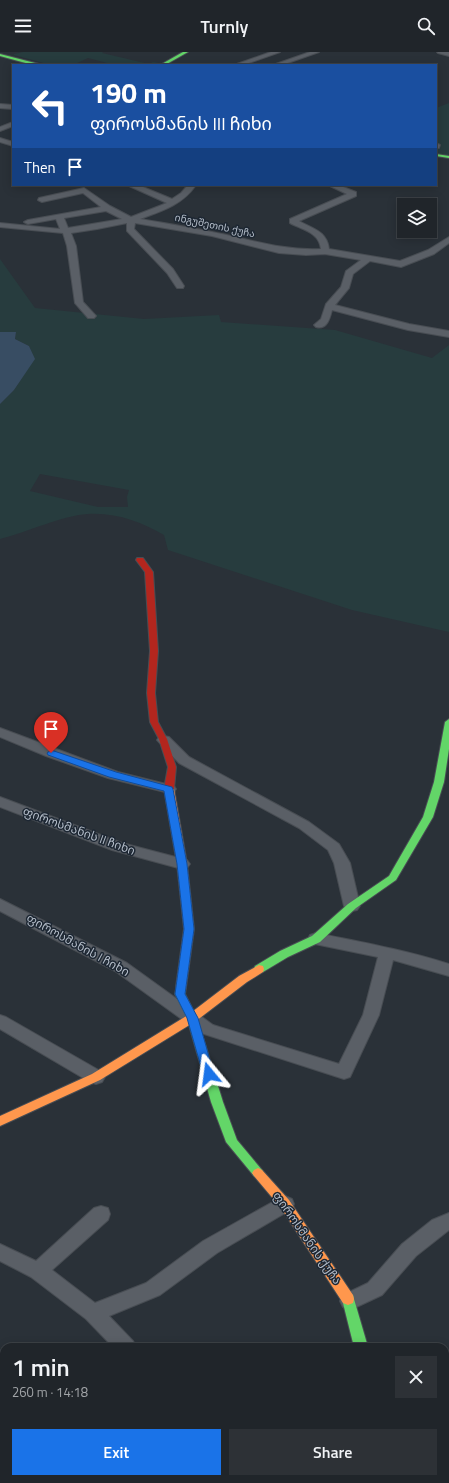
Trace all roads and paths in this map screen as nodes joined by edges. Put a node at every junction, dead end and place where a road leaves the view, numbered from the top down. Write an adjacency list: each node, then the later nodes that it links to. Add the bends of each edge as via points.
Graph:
1 (186, 52): 9 (street)
2 (277, 52): 7 (street)
3 (316, 52): 12 (street)
4 (440, 52): 6 (street)
5 (6, 54): 8 (street)
6 (449, 54)
7 (245, 62): 10 (street); 11 (street)
8 (35, 64)
9 (164, 64)
10 (240, 64)
11 (252, 64)
12 (279, 64)
13 (0, 106): 14 (street)
14 (12, 107)
15 (12, 124): 16 (street)
16 (0, 129)
17 (0, 140): 18 (street)
18 (12, 144)
19 (437, 155): 20 (street)
20 (449, 158)
21 (133, 186): 25 (street)
22 (191, 186): 25 (street, ინგუშეთის ქუჩა, via 184,197)
23 (334, 186): 35 (street, via 354,194 293,221 320,235 325,242)
24 (42, 200): 26 (street, via 84,190)
25 (174, 204): 28 (street, ინგუშეთის ქუჩა)
26 (107, 208): 27 (street); 28 (street)
27 (60, 216): 29 (street); 31 (street, via 60,223)
28 (131, 220): 31 (street); 35 (street, ინგუშეთის ქუჩა, via 212,234 279,250); 37 (street, via 130,229 170,271)
29 (28, 222)
30 (0, 225): 31 (street)
31 (67, 230): 39 (street, via 72,245 79,303)
32 (449, 239): 33 (street, ინგუშეთის ქუჩა)
33 (438, 247): 34 (street); 36 (street, ინგუშეთის ქუჩა, via 401,264)
34 (449, 250)
35 (326, 251): 36 (street, ინგუშეთის ქუჩა)
36 (367, 258): 38 (street, via 349,273 345,288)
37 (180, 286)
38 (329, 306): 40 (street, via 325,320); 41 (street, via 408,327)
39 (91, 316)
40 (319, 325)
41 (449, 334)
42 (140, 560): 45 (street, ფიროსმანის ქუჩა, via 149,572 154,651 151,693 154,722)
43 (449, 722): 50 (street, via 439,782 428,817 393,878)
44 (0, 732): 46 (street, via 113,774)
45 (163, 739): 46 (street, ფიროსმანის ქუჩა, via 172,767); 50 (street, via 184,760 304,825 334,847 342,863)
46 (169, 789): 48 (street, ფიროსმანის ქუჩა)
47 (0, 802): 48 (street, ფიროსმანის II ჩიხი, via 117,847)
48 (182, 864): 54 (street, ფიროსმანის ქუჩა, via 189,929 180,994)
49 (0, 904): 54 (street, ფიროსმანის I ჩიხი, via 121,967)
50 (352, 906): 51 (street)
51 (316, 939): 52 (street); 54 (street, via 284,954 250,975)
52 (386, 954): 53 (street); 54 (street, ფიროსმანის I ჩიხი, via 371,1015 344,1072 207,1029)
53 (449, 970)
54 (192, 1018): 56 (street); 58 (street, ფიროსმანის ქუჩა, via 232,1142)
55 (0, 1021): 56 (street)
56 (96, 1077): 57 (street)
57 (0, 1121)
58 (286, 1204): 63 (street, ფიროსმანის ქუჩა); 64 (street, via 210,1247 153,1289)
59 (101, 1214): 62 (street)
60 (446, 1224): 63 (street, via 409,1250 375,1289)
61 (0, 1252): 62 (street)
62 (38, 1271): 64 (street)
63 (350, 1301): 66 (street, ფიროსმანის ქუჩა)
64 (93, 1313): 65 (street)
65 (122, 1343)
66 (360, 1343)

